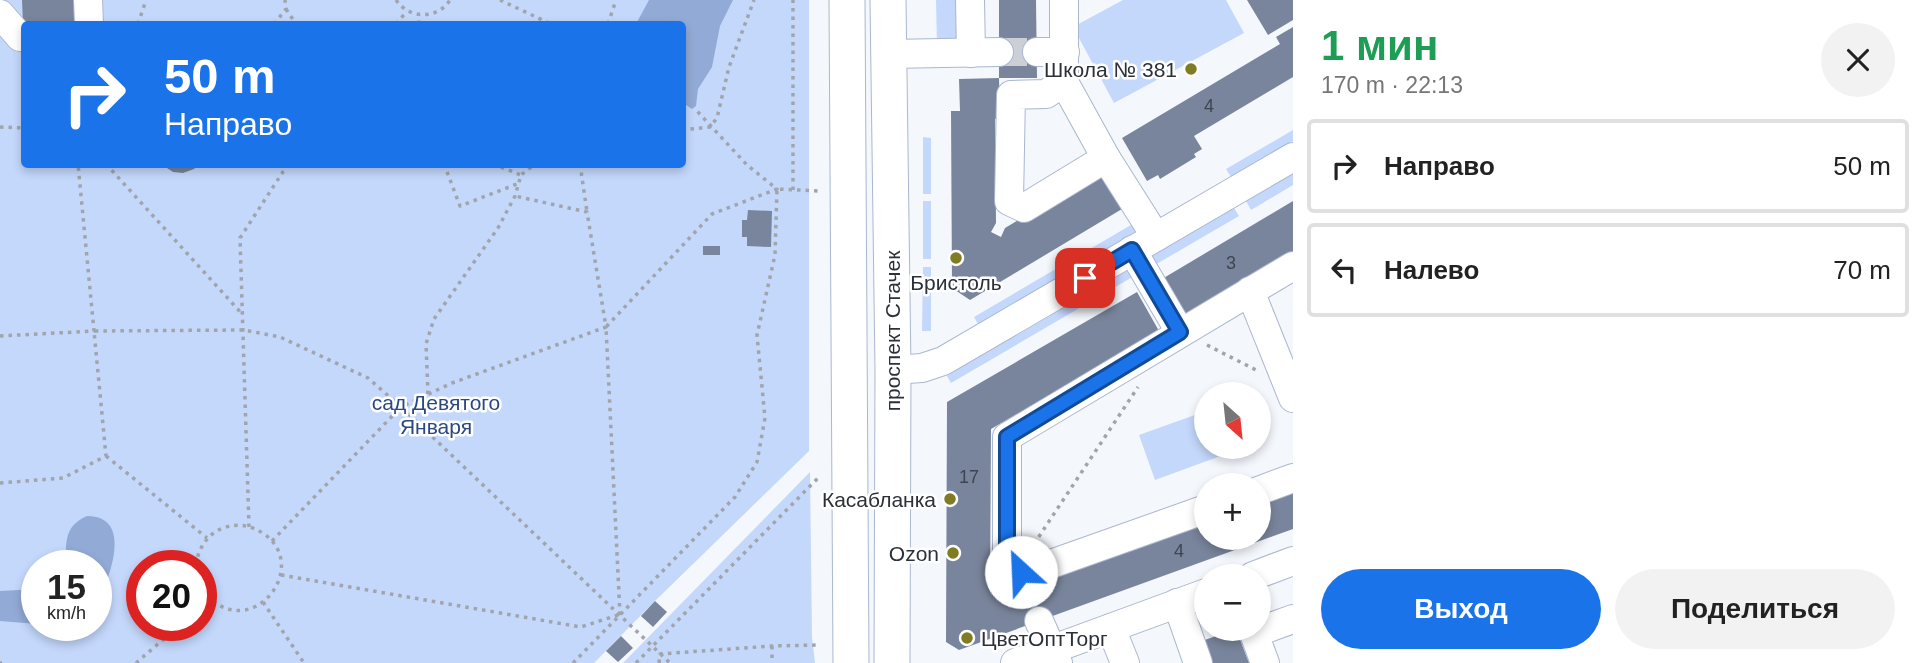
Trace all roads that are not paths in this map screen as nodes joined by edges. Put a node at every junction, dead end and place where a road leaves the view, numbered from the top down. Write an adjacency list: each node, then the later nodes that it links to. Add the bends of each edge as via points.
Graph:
1 (88, 0): 7 (street)
2 (847, 0): 36 (main road, проспект Стачек)
3 (888, 0): 13 (main road, проспект Стачек)
4 (970, 0): 12 (street)
5 (1064, 0): 11 (street)
6 (0, 14): 8 (street)
7 (89, 21)
8 (21, 37)
9 (999, 52): 12 (street)
10 (1037, 52): 11 (street)
11 (1065, 52): 14 (street)
12 (971, 53): 13 (street)
13 (888, 54): 21 (main road, проспект Стачек)
14 (1064, 82): 16 (street); 16 (street, via 1046,94 1011,95 1009,201 1024,208)
15 (1293, 157): 17 (street)
16 (1106, 158): 17 (street)
17 (1144, 244): 20 (street); 21 (street, via 943,361)
18 (1293, 266): 19 (street)
19 (1250, 291): 20 (street); 22 (street)
20 (1180, 332): 25 (street, via 1007,437 1007,554 1021,571 1037,569)
21 (893, 370): 37 (main road, проспект Стачек)
22 (1289, 388)
23 (1293, 478): 24 (street)
24 (1271, 486)
25 (1194, 513)
26 (1293, 561): 27 (street)
27 (1271, 569)
28 (1194, 597): 29 (street)
29 (1177, 603): 33 (street); 40 (street)
30 (1293, 619): 32 (street)
31 (1039, 621): 35 (street)
32 (1271, 625)
33 (1111, 628): 35 (street); 39 (street)
34 (1257, 641): 41 (street)
35 (1056, 656): 38 (street)
36 (851, 663)
37 (892, 663)
38 (1015, 663)
39 (1125, 663)
40 (1198, 663)
41 (1265, 663)

